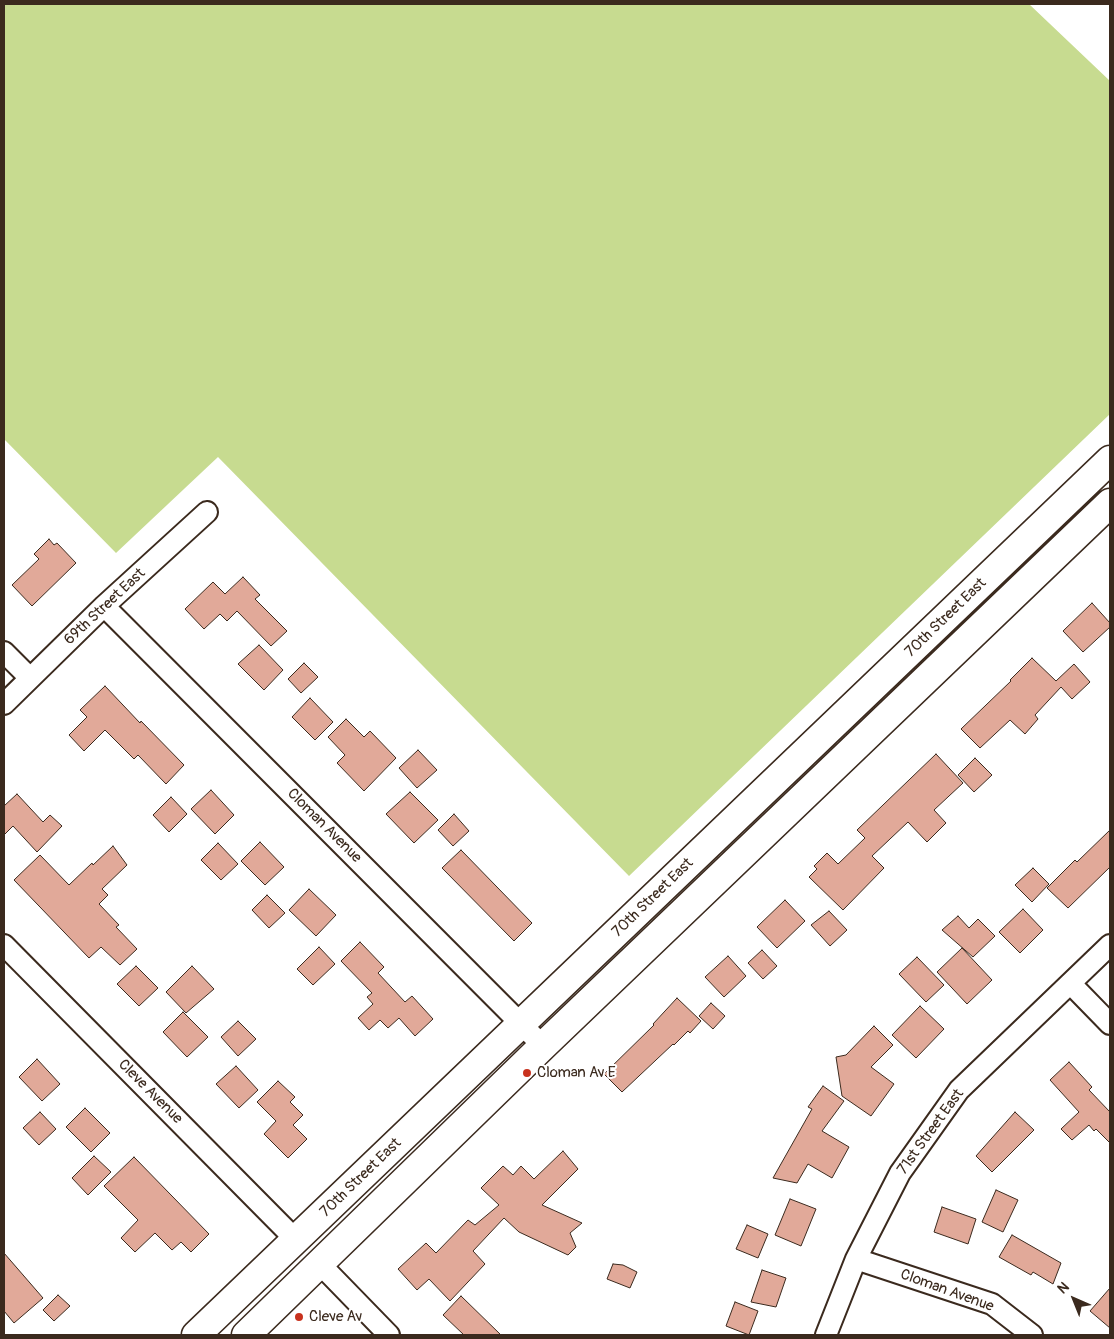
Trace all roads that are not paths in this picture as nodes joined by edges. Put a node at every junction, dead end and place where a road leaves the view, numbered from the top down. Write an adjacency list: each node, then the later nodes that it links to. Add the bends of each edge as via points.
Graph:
1 (1110, 460): 11 (main road, 70th Street East)
2 (1110, 503): 13 (main road, 70th Street East)
3 (207, 512): 4 (street, 69th Street East)
4 (104, 606): 6 (street, 69th Street East); 11 (street, Cloman Avenue)
5 (4, 652): 6 (street)
6 (30, 678): 7 (street, 69th Street East)
7 (4, 704)
8 (4, 944): 14 (street, Cleve Avenue)
9 (1110, 945): 10 (street, 71st Street East)
10 (1071, 984): 12 (street); 15 (street, 71st Street East, via 959,1090 900,1173)
11 (522, 1024): 13 (street, Cloman Avenue); 14 (main road, 70th Street East)
12 (1110, 1024)
13 (543, 1046): 16 (main road, 70th Street East)
14 (296, 1240): 17 (main road, 70th Street East)
15 (856, 1259): 20 (street, 71st Street East); 21 (street, Cloman Avenue, via 992,1304)
16 (319, 1263): 18 (main road, 70th Street East); 19 (street)
17 (196, 1335)
18 (246, 1335)
19 (389, 1335)
20 (826, 1335)
21 (1032, 1335)

